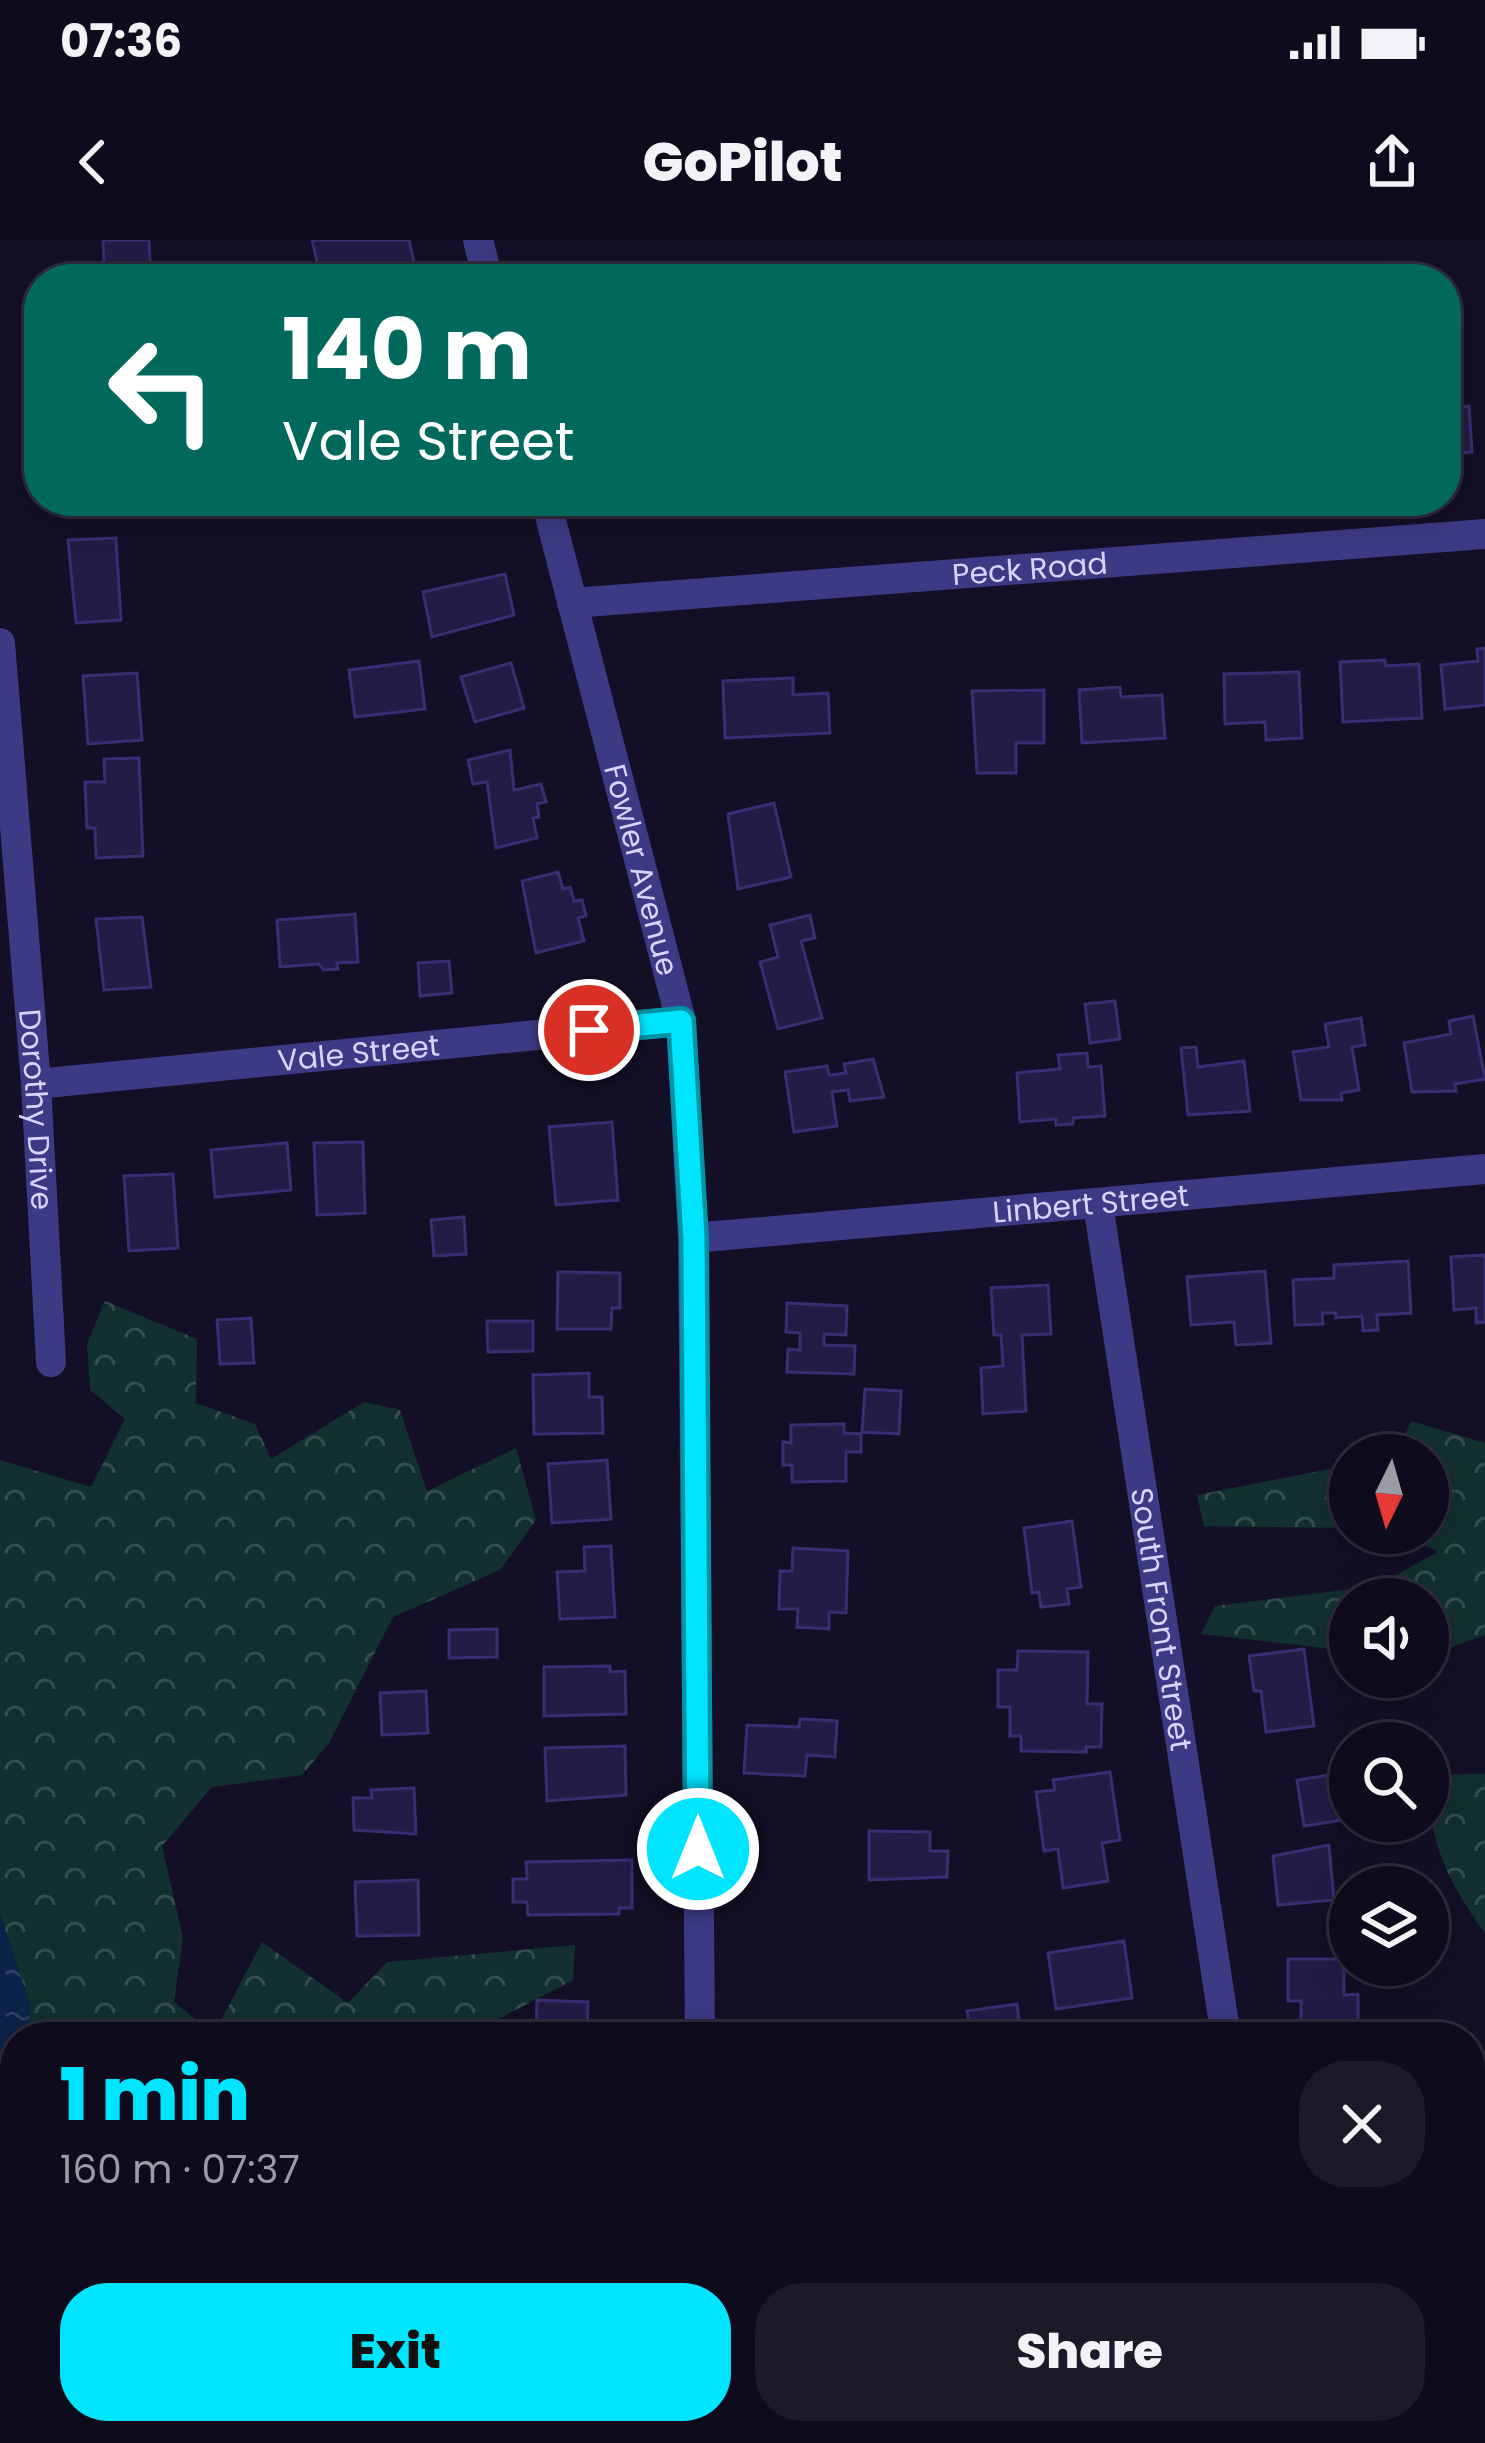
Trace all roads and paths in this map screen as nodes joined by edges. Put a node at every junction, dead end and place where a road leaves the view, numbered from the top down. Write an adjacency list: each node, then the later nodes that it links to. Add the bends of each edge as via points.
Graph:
1 (550, 516): 3 (street, Fowler Avenue)
2 (1485, 534): 3 (street, Peck Road)
3 (572, 603): 5 (street, Fowler Avenue)
4 (0, 643): 6 (street, Dorothy Drive)
5 (681, 1021): 6 (street, Vale Street); 9 (street, Fowler Avenue)
6 (36, 1084): 10 (street, Dorothy Drive)
7 (1485, 1168): 8 (street, Linbert Street)
8 (1098, 1204): 9 (street, Linbert Street); 12 (street, South Front Street)
9 (694, 1238): 11 (street, Fowler Avenue)
10 (51, 1362)
11 (700, 2022)
12 (1224, 2022)

